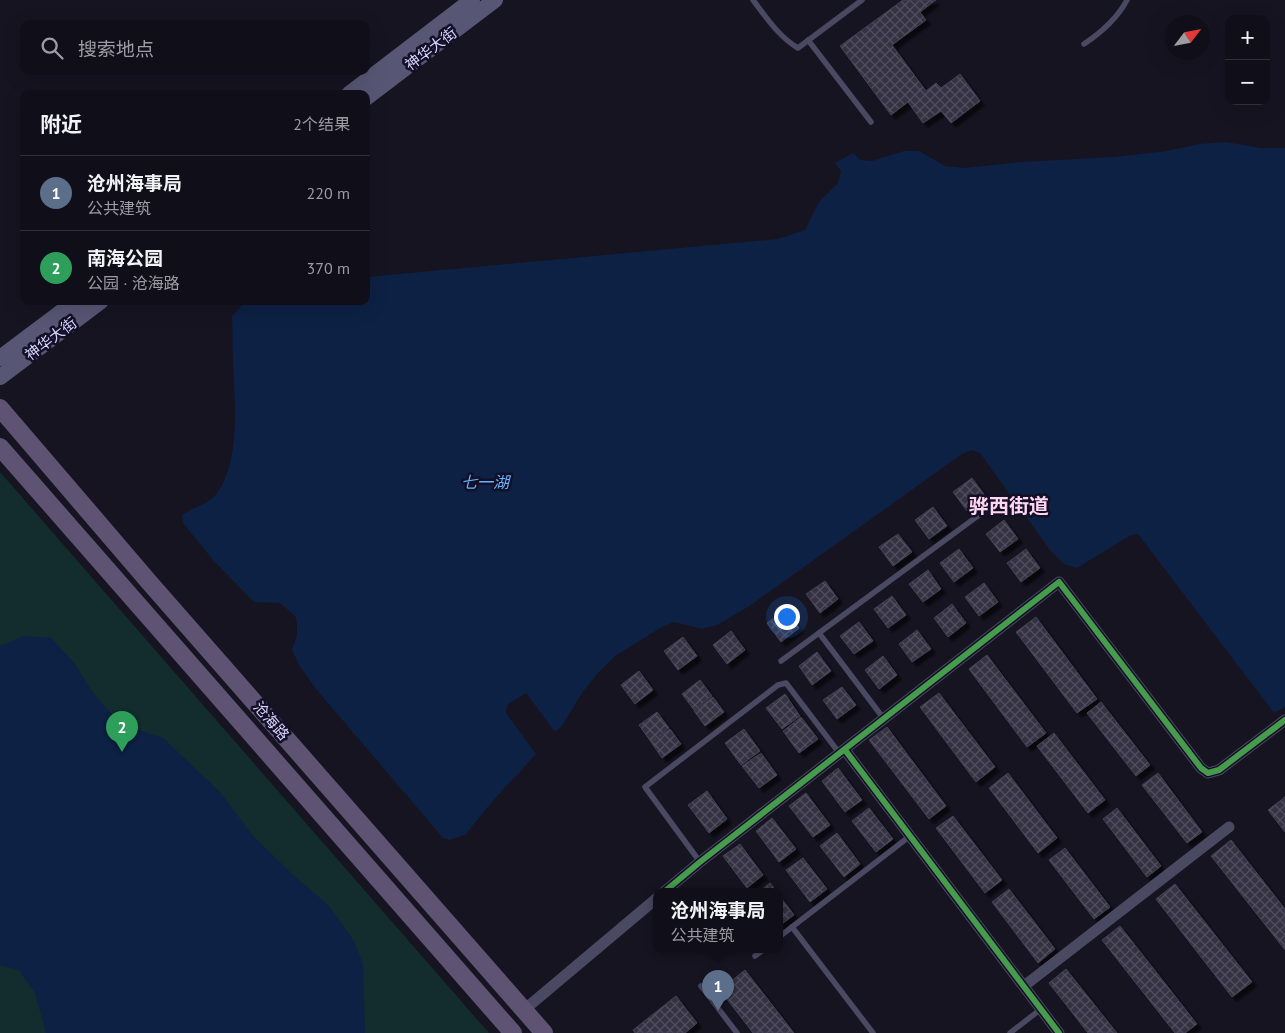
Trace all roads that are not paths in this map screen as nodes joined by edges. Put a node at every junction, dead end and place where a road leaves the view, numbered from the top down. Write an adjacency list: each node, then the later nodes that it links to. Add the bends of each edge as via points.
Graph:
1 (472, 0): 8 (main road, 神华大街)
2 (495, 0): 9 (main road, 神华大街)
3 (753, 0): 6 (lane, via 790,43 798,48)
4 (862, 0): 6 (lane)
5 (1127, 0): 7 (lane, via 1111,23)
6 (808, 40): 10 (lane)
7 (1084, 44)
8 (354, 90)
9 (370, 95)
10 (870, 122)
11 (71, 305): 13 (main road, 神华大街)
12 (96, 305): 14 (main road, 神华大街)
13 (0, 358)
14 (0, 377)
15 (0, 408): 35 (main road, 沧海路)
16 (0, 447): 36 (main road, 沧海路)
17 (998, 501): 18 (lane)
18 (819, 633): 19 (lane); 20 (lane)
19 (781, 661)
20 (884, 720): 21 (street, via 1059,582 1208,773 1219,770); 22 (street)
21 (1285, 720)
22 (842, 752): 24 (street); 25 (street); 25 (lane, via 786,683 778,685 645,787)
23 (1229, 827): 33 (street)
24 (910, 836): 28 (lane); 33 (street)
25 (700, 862): 26 (street)
26 (669, 888)
27 (653, 901): 35 (street)
28 (792, 928): 29 (lane); 39 (lane)
29 (783, 934)
30 (759, 953): 31 (lane)
31 (755, 956)
32 (701, 986): 38 (lane)
33 (1024, 986): 34 (street)
34 (1041, 1009): 40 (lane); 41 (street)
35 (524, 1010): 37 (main road, 沧海路)
36 (513, 1033)
37 (544, 1033)
38 (737, 1033)
39 (872, 1033)
40 (1010, 1033)
41 (1059, 1033)

